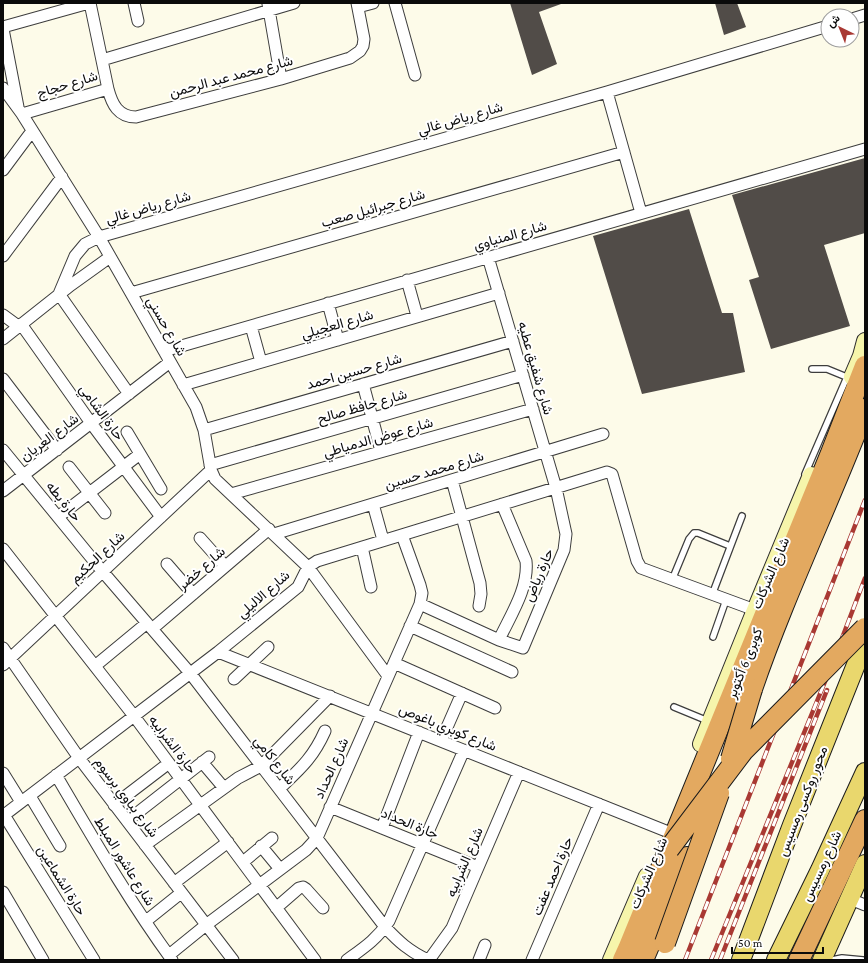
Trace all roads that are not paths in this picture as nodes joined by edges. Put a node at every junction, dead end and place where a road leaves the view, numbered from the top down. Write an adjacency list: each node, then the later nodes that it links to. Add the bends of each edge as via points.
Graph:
1 (90, 3): 9 (street); 11 (street, شارع حجاج)
2 (134, 3): 8 (street)
3 (294, 3): 7 (street)
4 (373, 3): 6 (street)
5 (395, 3): 12 (street)
6 (358, 5): 13 (street, شارع محمد عبد الرحمن, via 364,39 360,50 350,58)
7 (268, 7): 11 (street); 13 (street)
8 (138, 21)
9 (3, 28): 17 (street)
10 (820, 28): 16 (street, شارع رياض غالي)
11 (102, 60): 15 (street, شارع حجاج)
12 (415, 75)
13 (281, 79): 15 (street, شارع محمد عبد الرحمن, via 136,117 119,112 111,100)
14 (3, 88): 17 (street, شارع حسني)
15 (108, 89): 17 (street, شارع حجاج)
16 (607, 92): 20 (street); 24 (street, شارع رياض غالي)
17 (20, 111): 18 (street, شارع حسني)
18 (32, 131): 21 (street); 22 (street, شارع حسني)
19 (865, 149): 23 (street, شارع المنياوي)
20 (624, 152): 23 (street); 30 (street, شارع جبرائيل صعب)
21 (3, 170)
22 (62, 177): 24 (street, شارع حسني); 25 (street)
23 (641, 213): 27 (street, شارع المنياوي)
24 (99, 237): 26 (street, شارع حسني); 31 (street, شارع رياض غالي, via 85,244 75,256)
25 (3, 256)
26 (110, 256): 30 (street, شارع حسني); 31 (street)
27 (488, 257): 28 (street, شارع المنياوي); 29 (street, شارع شفيق عطيه)
28 (407, 280): 32 (street, شارع المنياوي); 34 (street)
29 (499, 292): 34 (street, شارع العجيلي); 39 (street, شارع شفيق عطيه)
30 (131, 293): 41 (street, شارع حسني)
31 (58, 294): 35 (street); 51 (street)
32 (328, 303): 36 (street, شارع المنياوي); 38 (street)
33 (3, 315): 35 (street, حارة الشامي)
34 (417, 316): 38 (street, شارع العجيلي)
35 (20, 325): 37 (street); 55 (street, حارة الشامي)
36 (251, 326): 41 (street, شارع المنياوي); 44 (street)
37 (3, 339)
38 (338, 340): 44 (street, شارع العجيلي)
39 (513, 341): 47 (street, شارع شفيق عطيه); 49 (street, شارع حسين احمد)
40 (865, 341): 46 (main road, شارع الشركات)
41 (164, 351): 43 (street, شارع حسني)
42 (865, 353): 183 (main road, شارع الشركات, via 679,811)
43 (170, 362): 50 (street, شارع حسني); 51 (street, شارع العريان)
44 (261, 362): 50 (street, شارع العجيلي)
45 (812, 369): 46 (lane)
46 (854, 374): 76 (lane); 100 (main road, شارع الشركات, via 781,539); 152 (highway, كوبرى 6 أكتوبر, bridge, via 828,460)
47 (523, 375): 52 (street, شارع شفيق عطيه); 54 (street, شارع حافظ صالح)
48 (3, 379): 60 (street)
49 (363, 384): 54 (street); 56 (street, شارع حسين احمد)
50 (183, 385): 56 (street, شارع حسني, via 196,407)
51 (129, 394): 55 (street, شارع العريان)
52 (533, 409): 61 (street, شارع عوض الدمياطي); 62 (street, شارع شفيق عطيه)
53 (865, 409): 186 (highway, كوبرى 6 أكتوبر, bridge, via 768,643 732,757)
54 (372, 419): 61 (street); 66 (street, شارع حافظ صالح)
55 (91, 424): 60 (street, شارع العريان); 65 (street, حارة الشامي)
56 (204, 430): 66 (street, شارع حسني)
57 (126, 432): 63 (street)
58 (602, 434): 62 (street, شارع محمد حسين)
59 (3, 450): 67 (street, حارة بطه)
60 (57, 450): 67 (street, شارع العريان)
61 (381, 451): 73 (street, شارع عوض الدمياطي)
62 (545, 452): 68 (street, شارع محمد حسين); 69 (street, شارع شفيق عطيه)
63 (140, 454): 65 (street); 70 (street)
64 (69, 467): 72 (street)
65 (124, 467): 72 (street); 81 (street, حارة الشامي)
66 (210, 468): 73 (street, شارع حسني, via 215,479); 81 (street, شارع الحكيم)
67 (23, 475): 71 (street, شارع العريان); 80 (street, حارة بطه)
68 (452, 480): 74 (street, شارع محمد حسين); 78 (street)
69 (556, 488): 75 (street, شارع الاليلي); 93 (street, شارع الاليلي, via 607,472 612,474 639,565 644,570); 106 (street, حارة رياض, via 566,534 564,550 523,648)
70 (161, 489)
71 (3, 491)
72 (89, 493): 77 (street); 80 (street)
73 (230, 494): 82 (street, شارع حسني)
74 (373, 504): 82 (street, شارع محمد حسين); 85 (street)
75 (502, 504): 78 (street, شارع الاليلي); 106 (street, via 526,561 527,571 520,595)
76 (790, 509)
77 (105, 514)
78 (462, 516): 83 (street, شارع الاليلي); 99 (street, via 480,583)
79 (742, 516): 86 (lane)
80 (58, 517): 92 (street, حارة بطه)
81 (161, 517): 92 (street, شارع الحكيم)
82 (271, 532): 90 (street, شارع خضر); 91 (street, شارع حسني)
83 (402, 535): 85 (street, شارع الاليلي); 98 (street, شارع الحداد, via 420,585)
84 (200, 538): 90 (street)
85 (383, 540): 87 (street, شارع الاليلي)
86 (730, 546): 93 (lane, via 694,533); 96 (lane)
87 (362, 547): 91 (street, شارع الاليلي, via 317,561); 94 (street)
88 (3, 549): 101 (street, حارة الشرابيه)
89 (167, 564): 95 (street)
90 (225, 566): 95 (street, شارع خضر)
91 (308, 567): 110 (street, شارع الاليلي, via 298,587); 117 (street, شارع حسني)
92 (103, 572): 101 (street, شارع الحكيم); 102 (street, شارع كامي)
93 (672, 580): 96 (street)
94 (371, 587)
95 (193, 594): 102 (street, شارع خضر)
96 (712, 594): 97 (street)
97 (726, 600): 100 (street); 105 (lane)
98 (420, 604): 103 (street, شارع الحداد); 106 (street)
99 (479, 606)
100 (755, 610): 125 (main road, شارع الشركات)
101 (56, 616): 111 (street, شارع الحكيم); 114 (street, حارة الشرابيه)
102 (150, 626): 114 (street, شارع خضر); 116 (street, شارع كامي)
103 (410, 626): 112 (street, شارع الحداد); 115 (street)
104 (865, 628): 130 (highway, bridge)
105 (713, 637)
106 (499, 640)
107 (865, 642): 187 (main road, محور روكسى رمسيس)
108 (268, 647): 113 (street)
109 (3, 648): 111 (street, شارع بباوي برسوم)
110 (218, 652): 113 (street, شارع كوبري باغوص); 116 (street, شارع الاليلي)
111 (7, 662): 131 (street, شارع بباوي برسوم)
112 (394, 663): 117 (street, شارع الحداد); 119 (street)
113 (250, 664): 118 (street); 120 (street, شارع كوبري باغوص)
114 (95, 666): 124 (street, حارة الشرابيه)
115 (512, 672)
116 (190, 673): 124 (street, شارع الاليلي); 133 (street, شارع كامي)
117 (388, 676): 123 (street, شارع الحداد)
118 (234, 679)
119 (462, 693): 122 (street); 128 (street)
120 (330, 696): 123 (street, شارع كوبري باغوص); 133 (street)
121 (674, 707): 125 (lane)
122 (495, 708)
123 (372, 713): 127 (street, شارع كوبري باغوص); 145 (street, شارع الحداد)
124 (134, 716): 131 (street, شارع الاليلي); 132 (street, حارة الشرابيه)
125 (710, 722): 152 (main road, شارع الشركات)
126 (325, 731): 140 (street, via 314,754)
127 (419, 732): 128 (street, شارع كوبري باغوص); 149 (street)
128 (441, 741): 129 (street, شارع كوبري باغوص)
129 (464, 750): 134 (street, شارع كوبري باغوص); 155 (street)
130 (742, 751): 152 (highway, bridge); 185 (highway, bridge, via 702,819)
131 (79, 758): 137 (street, شارع الاليلي); 143 (street, شارع بباوي برسوم)
132 (169, 763): 138 (street, حارة الشرابيه); 143 (street)
133 (261, 766): 139 (street); 140 (street, شارع كامي)
134 (519, 772): 142 (street, شارع كوبري باغوص); 160 (street, شارع الشرابيه)
135 (865, 772): 188 (main road, شارع رمسيس)
136 (3, 773): 141 (street)
137 (56, 775): 141 (street, شارع الاليلي); 169 (street, شارع عاشور المبلط)
138 (180, 779): 139 (street, via 205,759); 144 (street, حارة الشرابيه); 148 (street)
139 (224, 788): 144 (street)
140 (278, 789): 151 (street, شارع كامي)
141 (25, 799): 146 (street, شارع الاليلي); 156 (street)
142 (598, 804): 152 (street, شارع كوبري باغوص); 181 (street, حارة احمد عفت)
143 (114, 805): 148 (street, شارع بباوي برسوم)
144 (200, 805): 153 (street, حارة الشرابيه); 154 (street)
145 (330, 807): 149 (street, حارة الحداد); 151 (street, شارع الحداد)
146 (4, 816): 175 (street, حارة الشماعين)
147 (865, 820): 189 (highway)
148 (126, 821): 154 (street, شارع بباوي برسوم)
149 (382, 828): 155 (street, حارة الحداد)
150 (272, 838): 157 (street)
151 (317, 838): 161 (street, شارع الحداد, via 306,850); 171 (street, شارع كامي)
152 (668, 840): 182 (main road, شارع الشركات); 184 (highway, كوبرى 6 أكتوبر)
153 (228, 842): 158 (street, حارة الشرابيه); 162 (street)
154 (145, 845): 162 (street, شارع بباوي برسوم)
155 (423, 845): 160 (street, حارة الحداد); 171 (street, via 390,921)
156 (60, 846)
157 (261, 846): 158 (street); 161 (street)
158 (242, 862): 163 (street, حارة الشرابيه)
159 (865, 864): 166 (main road)
160 (478, 867): 179 (street, شارع الشرابيه, via 452,928)
161 (280, 869): 163 (street, شارع الحداد)
162 (174, 883): 165 (street, شارع بباوي برسوم)
163 (259, 885): 167 (street, حارة الشرابيه); 170 (street, شارع الحداد)
164 (3, 892): 174 (street)
165 (181, 893): 169 (street); 170 (street, شارع بباوي برسوم)
166 (858, 902): 190 (main road)
167 (276, 908): 168 (street, via 303,887); 177 (street, حارة الشرابيه)
168 (323, 908)
169 (146, 921): 173 (street, شارع عاشور المبلط)
170 (206, 925): 173 (street, شارع الحداد); 176 (street, شارع بباوي برسوم)
171 (385, 927): 178 (street, via 369,945); 179 (street, شارع كامي, via 410,951)
172 (485, 945): 180 (street)
173 (171, 958)
174 (43, 960)
175 (94, 960)
176 (233, 960)
177 (315, 960)
178 (347, 960)
179 (428, 960)
180 (479, 960)
181 (532, 960)
182 (611, 960)
183 (615, 960)
184 (623, 960)
185 (643, 960)
186 (658, 960)
187 (741, 960)
188 (776, 960)
189 (799, 960)
190 (822, 960)
191 (832, 960): 192 (lane)
192 (863, 960)

